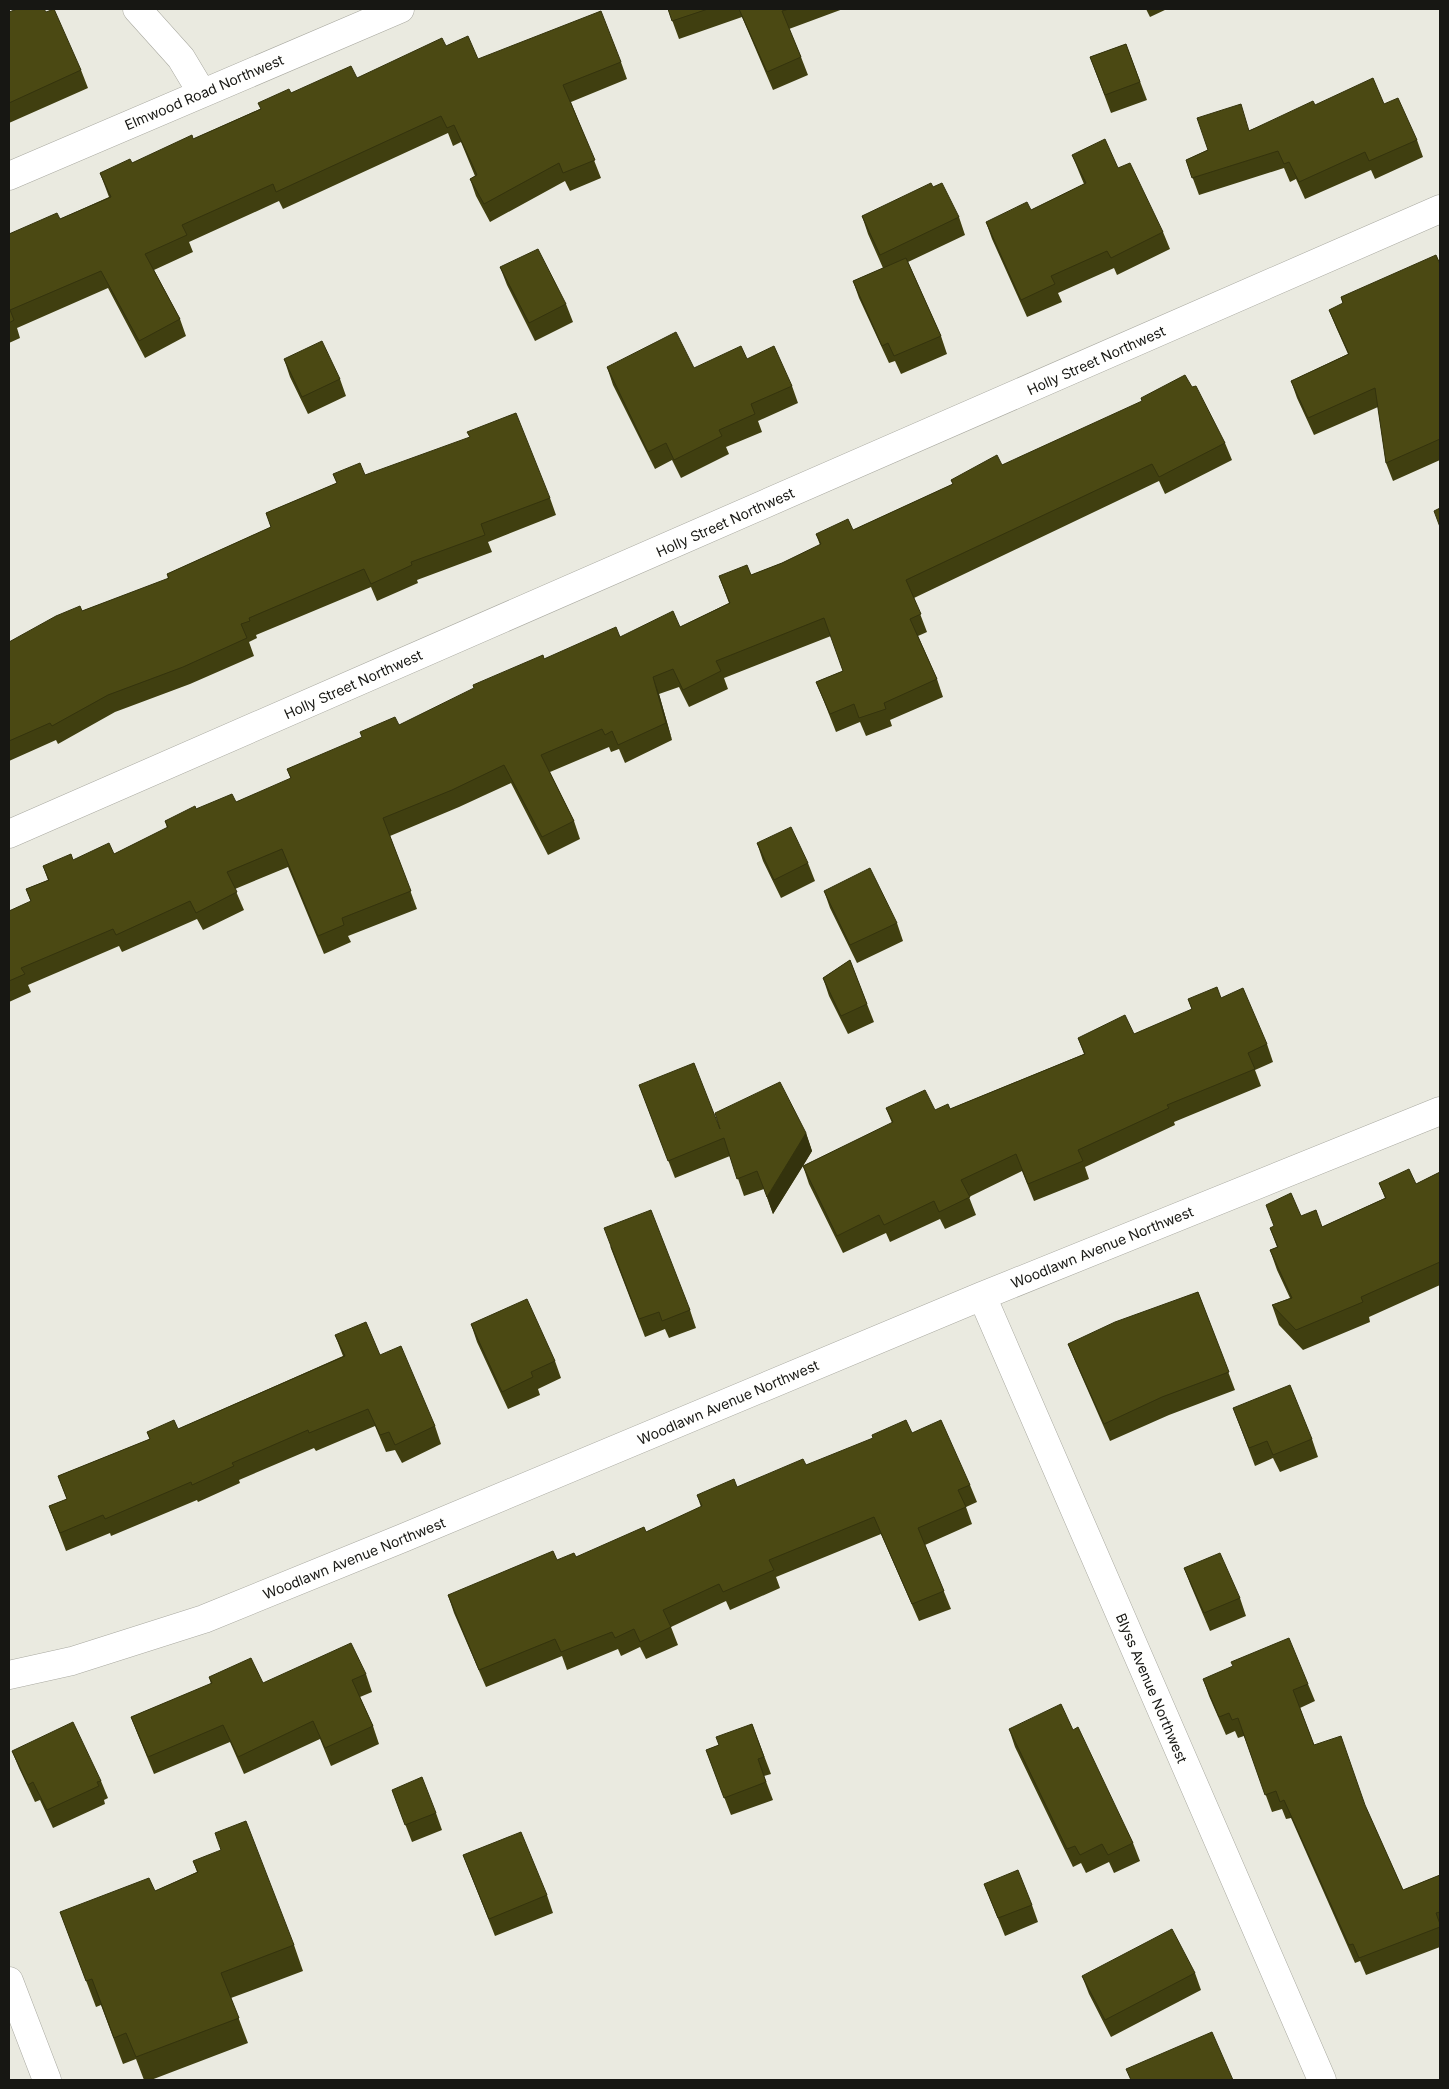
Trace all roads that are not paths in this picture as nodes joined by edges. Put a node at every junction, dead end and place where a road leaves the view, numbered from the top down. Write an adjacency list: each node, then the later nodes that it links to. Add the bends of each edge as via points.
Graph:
1 (137, 9): 3 (street, via 180,58)
2 (400, 9): 3 (street, Elmwood Road Northwest)
3 (202, 93): 4 (street, Elmwood Road Northwest)
4 (9, 176)
5 (1440, 209): 6 (street, Holly Street Northwest)
6 (9, 834)
7 (1440, 1111): 8 (street, Woodlawn Avenue Northwest)
8 (982, 1296): 9 (street, Woodlawn Avenue Northwest, via 204,1619 72,1661); 12 (street, Blyss Avenue Northwest)
9 (9, 1675)
10 (9, 1981): 11 (street)
11 (47, 2080)
12 (1322, 2080)

